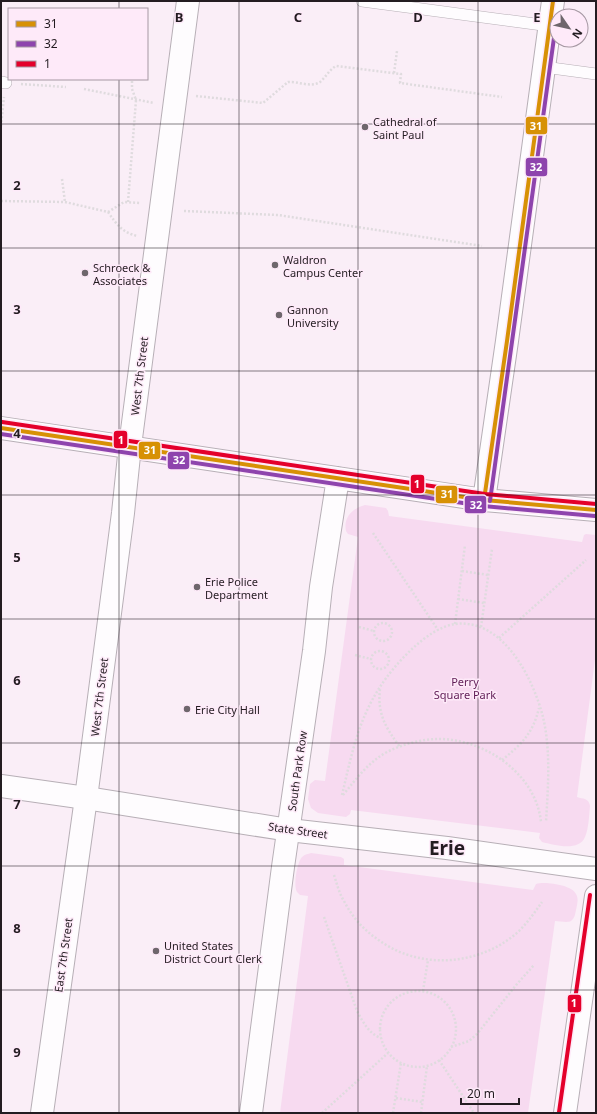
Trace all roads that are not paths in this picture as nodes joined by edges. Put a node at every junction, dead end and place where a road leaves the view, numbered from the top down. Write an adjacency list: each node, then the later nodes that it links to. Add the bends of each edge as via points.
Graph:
1 (188, 1): 8 (main road, West 7th Street)
2 (362, 1): 3 (lane)
3 (549, 26)
4 (549, 33): 5 (main road)
5 (544, 67): 6 (lane); 10 (main road)
6 (596, 74)
7 (1, 428): 8 (main road)
8 (130, 446): 9 (main road); 13 (main road, West 7th Street)
9 (338, 478): 10 (main road); 14 (main road, South Park Row)
10 (484, 500): 11 (main road)
11 (596, 510)
12 (1, 786): 13 (main road, State Street)
13 (86, 798): 14 (main road, State Street); 17 (main road, East 7th Street)
14 (289, 830): 15 (main road, State Street, via 447,848); 18 (main road, South Park Row)
15 (596, 869)
16 (596, 896): 19 (main road)
17 (42, 1113)
18 (251, 1113)
19 (566, 1113)

